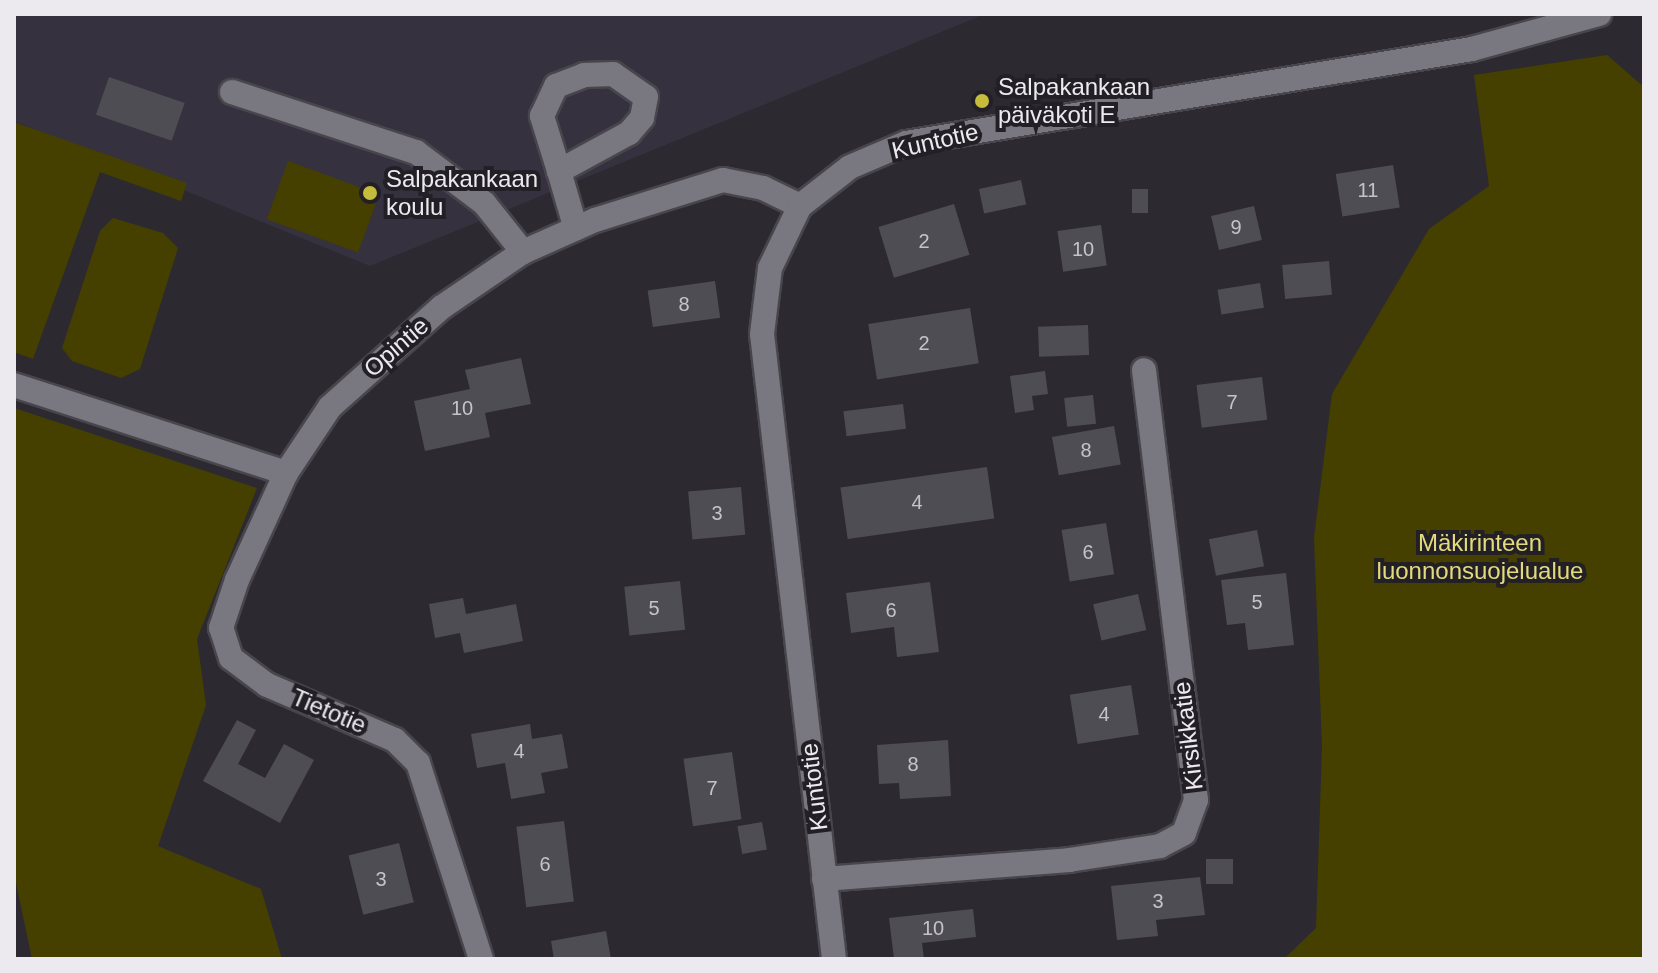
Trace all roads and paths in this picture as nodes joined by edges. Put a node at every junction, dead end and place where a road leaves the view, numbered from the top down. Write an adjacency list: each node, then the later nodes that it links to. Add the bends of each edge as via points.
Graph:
1 (1599, 14): 4 (street, Kuntotie, via 1472,49 906,143 850,167)
2 (232, 92): 6 (street, via 416,152 484,203)
3 (559, 171): 3 (street, via 629,133 642,118 646,97 613,74 584,75 556,86 542,116); 5 (street)
4 (800, 206): 5 (street, Opintie, via 763,188 723,180); 10 (street, Kuntotie, via 770,268 762,334)
5 (576, 229): 6 (street, Opintie)
6 (523, 252): 9 (street, Opintie, via 386,353 330,407)
7 (1144, 370): 10 (street, Kirsikkatie, via 1196,800 1184,833 1160,846 1069,860)
8 (14, 385): 9 (street)
9 (286, 473): 11 (street, Tietotie, via 221,628 231,658 267,685 395,740 418,763)
10 (824, 879): 12 (street, Kuntotie)
11 (481, 959)
12 (834, 959)

